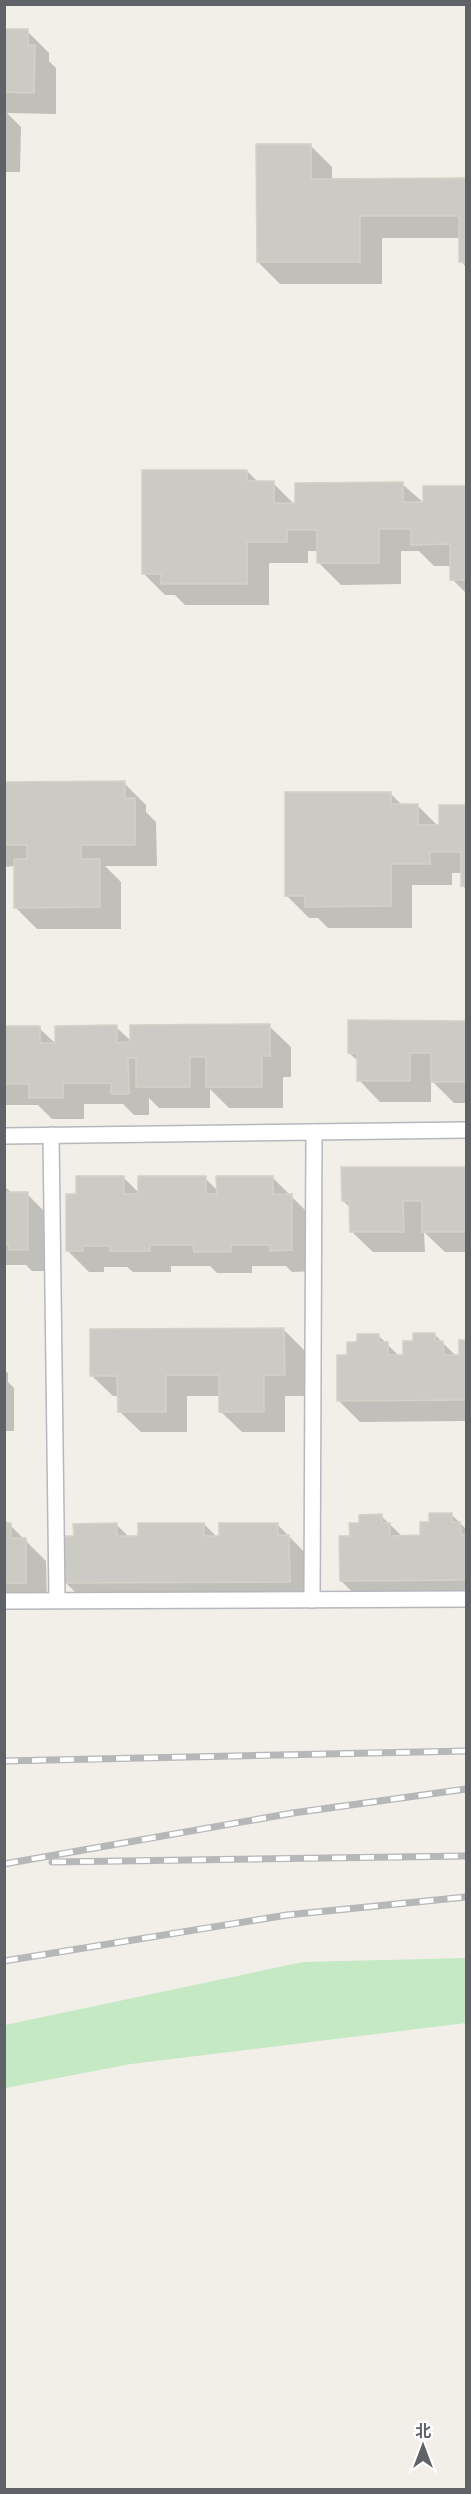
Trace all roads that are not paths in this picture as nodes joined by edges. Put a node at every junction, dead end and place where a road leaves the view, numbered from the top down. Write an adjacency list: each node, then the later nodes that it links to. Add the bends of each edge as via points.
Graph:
1 (466, 1130): 2 (lane)
2 (314, 1132): 3 (lane); 7 (lane)
3 (51, 1135): 4 (lane); 6 (lane)
4 (4, 1136)
5 (466, 1599): 7 (lane)
6 (57, 1600): 7 (lane); 8 (lane)
7 (312, 1600)
8 (4, 1601)

